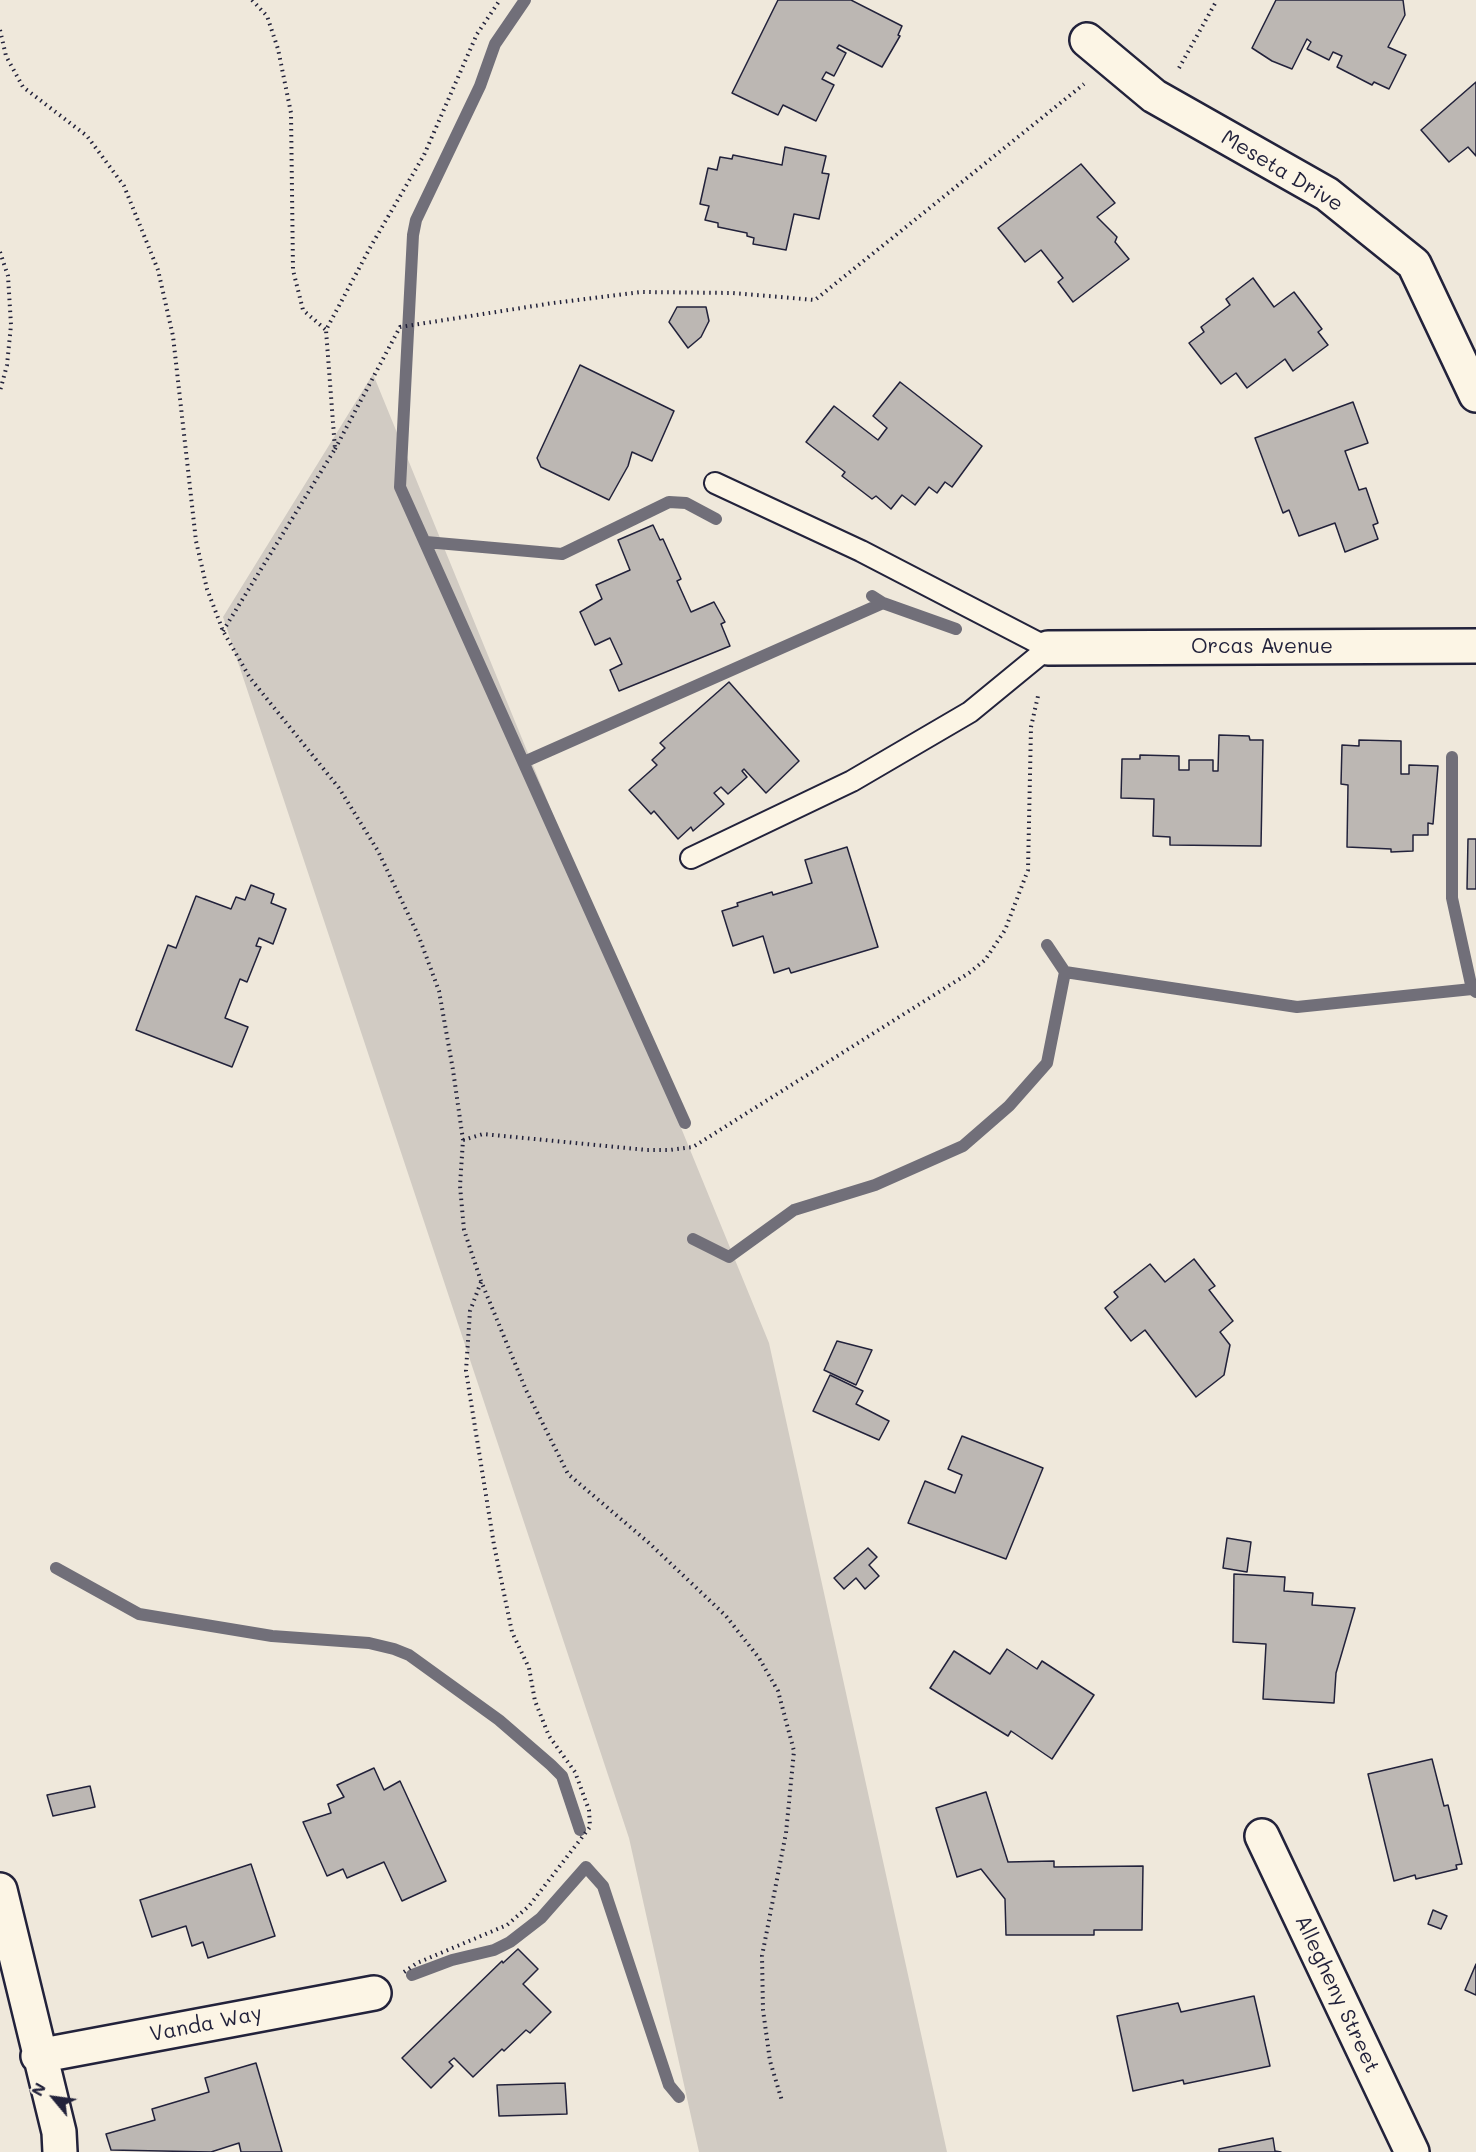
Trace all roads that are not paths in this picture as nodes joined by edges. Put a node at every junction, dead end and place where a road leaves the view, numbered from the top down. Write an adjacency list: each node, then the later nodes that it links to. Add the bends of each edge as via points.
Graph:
1 (1087, 40): 2 (street, Meseta Drive, via 1161,100 1328,194 1414,264)
2 (1476, 395)
3 (716, 483): 5 (lane, via 861,551)
4 (1476, 646): 5 (street, Orcas Avenue)
5 (1048, 648): 6 (lane, via 960,718 852,782)
6 (691, 858)
7 (1262, 1836): 12 (street, Allegheny Street)
8 (0, 1890): 10 (street)
9 (374, 1993): 10 (street, Vanda Way)
10 (39, 2055): 11 (street, via 59,2132)
11 (60, 2152)
12 (1412, 2152)

